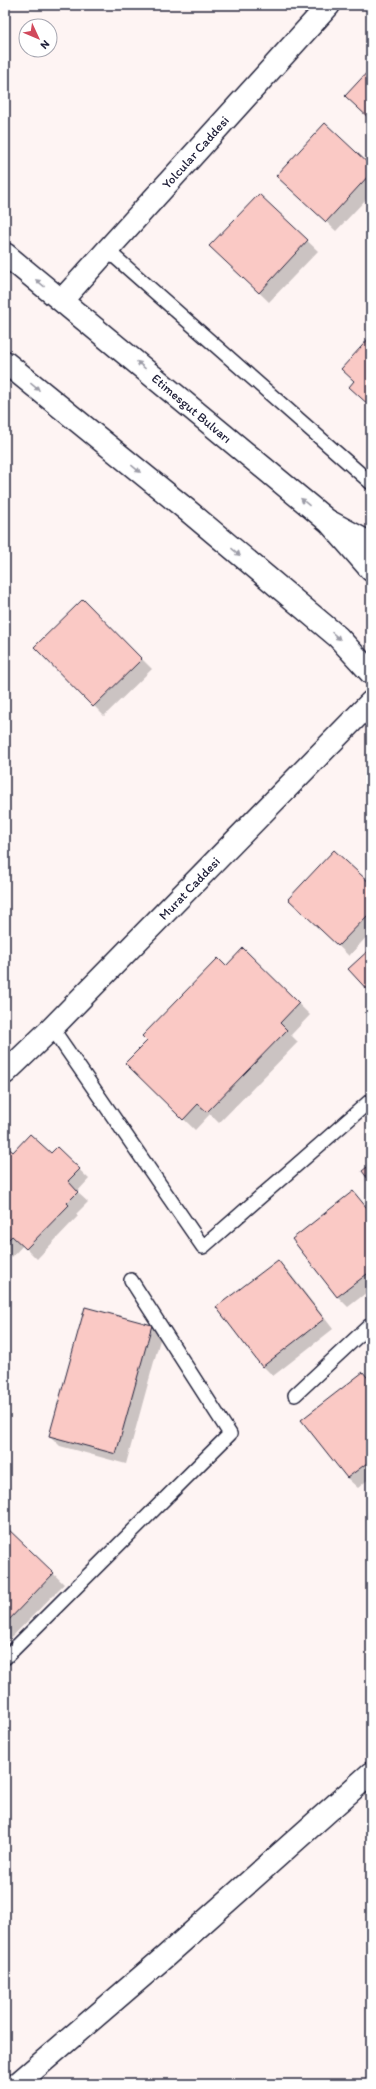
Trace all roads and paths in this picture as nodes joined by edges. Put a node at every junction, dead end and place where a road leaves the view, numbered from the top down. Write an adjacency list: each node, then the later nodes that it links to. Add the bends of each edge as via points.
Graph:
1 (329, 5): 2 (street, Yolcular Caddesi)
2 (107, 250): 4 (street, Yolcular Caddesi); 6 (lane)
3 (5, 254): 4 (street, Etimesgut Bulvarı, one-way to 3)
4 (62, 300): 7 (street, Etimesgut Bulvarı, one-way to 4)
5 (5, 362): 10 (street, one-way to 10, via 338,637)
6 (371, 483)
7 (329, 522): 8 (street); 9 (street, Etimesgut Bulvarı)
8 (371, 544)
9 (371, 570)
10 (371, 673)
11 (371, 702): 12 (street, Murat Caddesi)
12 (52, 1028): 13 (street, Murat Caddesi); 14 (lane, via 204,1247)
13 (5, 1073)
14 (371, 1100)
15 (131, 1280): 18 (lane, via 230,1434)
16 (371, 1324): 17 (lane)
17 (294, 1395)
18 (5, 1658)
19 (371, 1773): 20 (street, via 167,1955)
20 (17, 2084)

